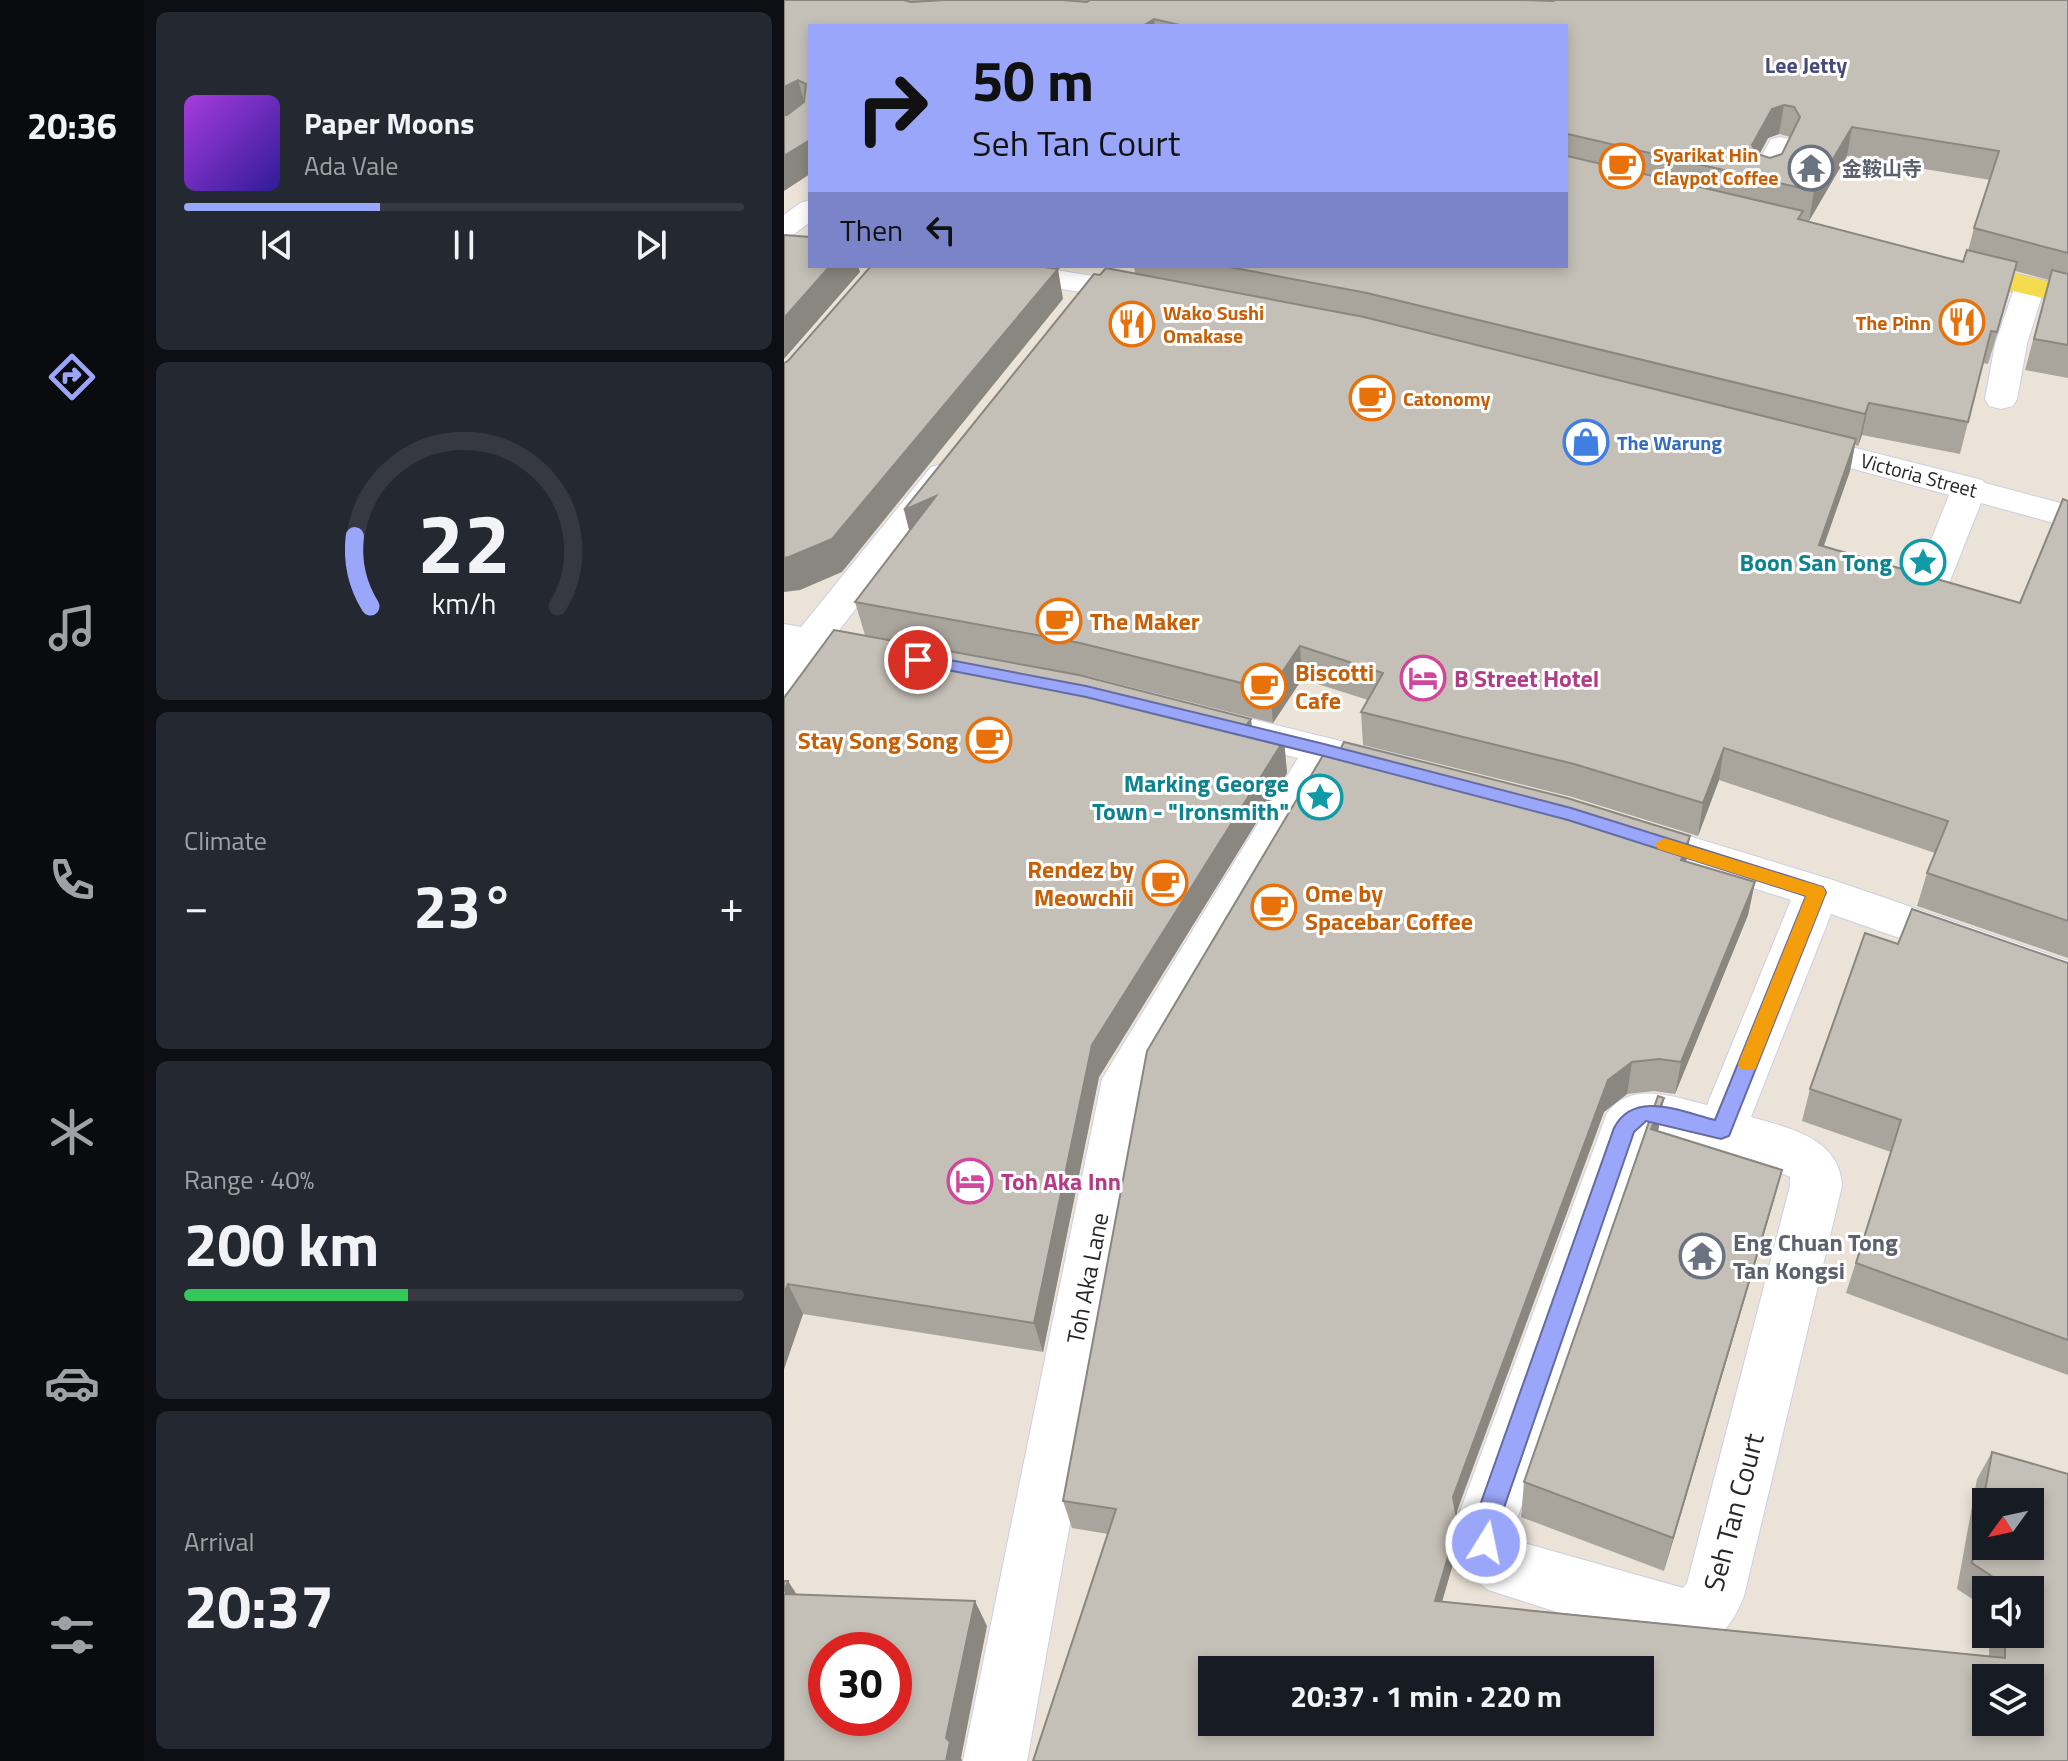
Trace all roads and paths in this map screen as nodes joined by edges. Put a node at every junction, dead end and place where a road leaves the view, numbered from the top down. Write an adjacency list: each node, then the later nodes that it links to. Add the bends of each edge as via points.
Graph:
1 (1780, 145): 2 (street)
2 (1754, 189)
3 (808, 210): 4 (street)
4 (784, 228)
5 (784, 236): 6 (street)
6 (808, 241)
7 (1926, 261): 10 (main road)
8 (985, 268): 9 (street)
9 (1093, 286): 12 (street)
10 (2030, 286): 11 (main road); 13 (street)
11 (2068, 295)
12 (1171, 298)
13 (2001, 399)
14 (1760, 434): 16 (street, Victoria Street)
15 (958, 455): 19 (street)
16 (1970, 487): 17 (street, Victoria Street); 18 (street)
17 (2068, 516)
18 (1933, 583)
19 (798, 637): 20 (street); 21 (street)
20 (923, 661)
21 (784, 681)
22 (1190, 717): 23 (street)
23 (1324, 750): 24 (street); 29 (street, Toh Aka Lane, via 1126,1079)
24 (1432, 778)
25 (1600, 824): 26 (street)
26 (1817, 892): 27 (street); 28 (street)
27 (2068, 979)
28 (1721, 1130): 28 (street, Seh Tan Court, via 1808,1161 1816,1186 1714,1596 1706,1610 1691,1619 1673,1618 1509,1569 1494,1559 1485,1525 1625,1128 1645,1112)
29 (995, 1761)

